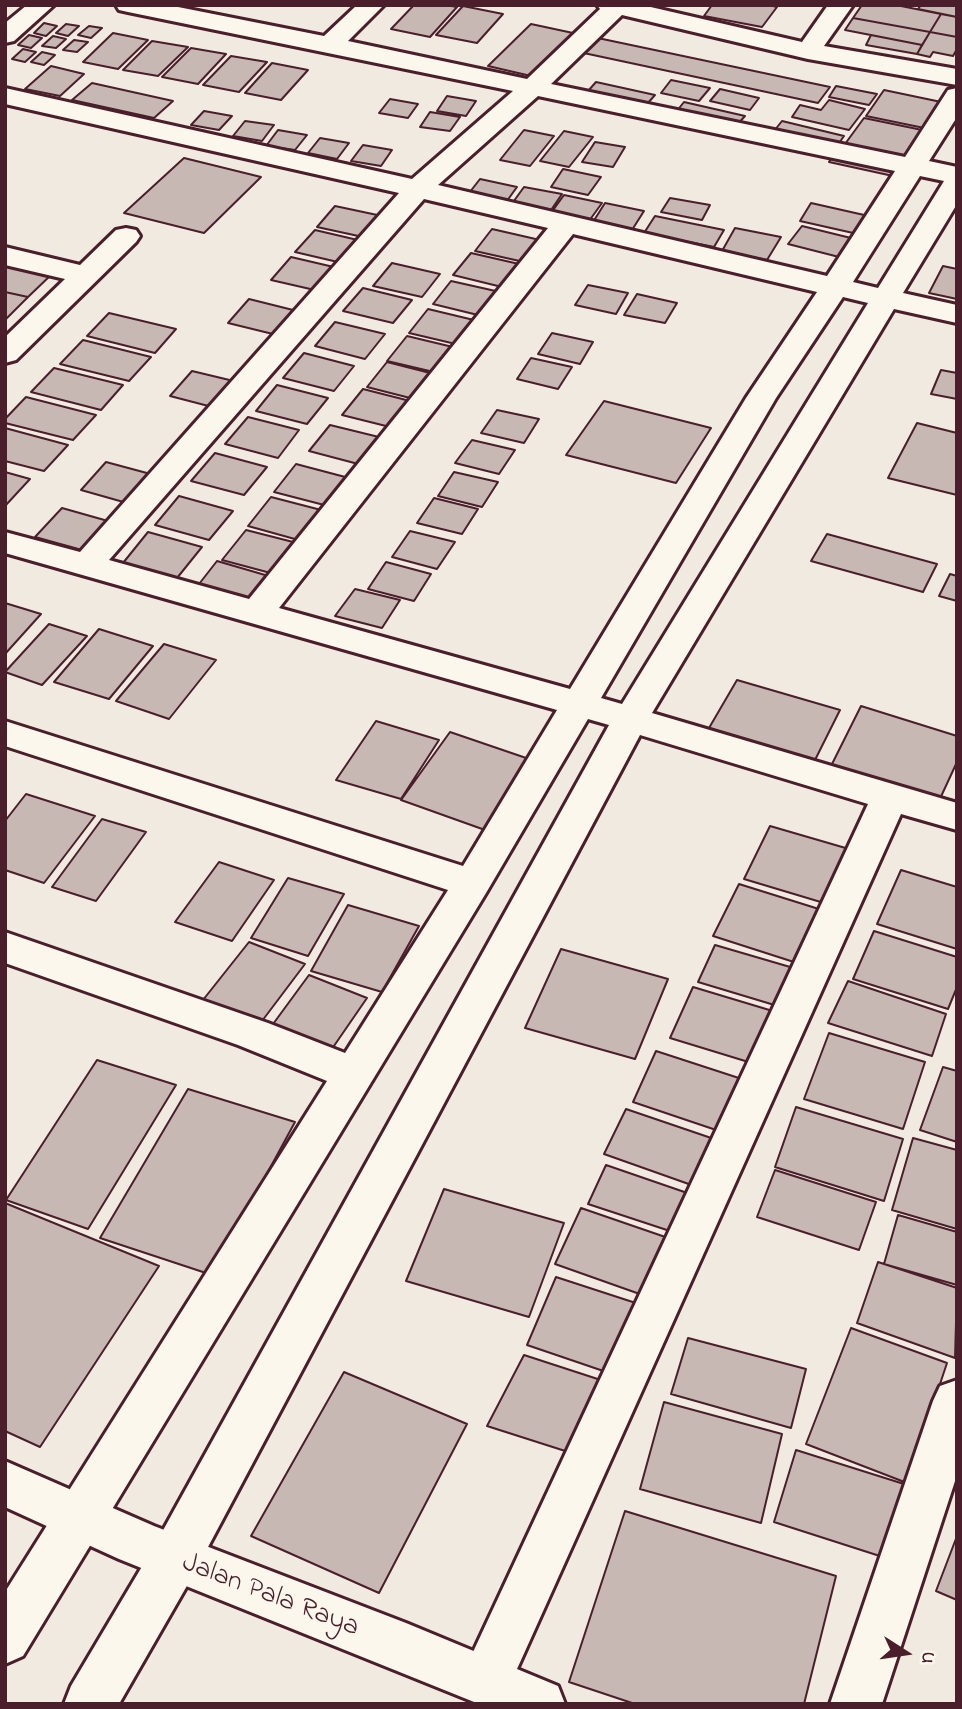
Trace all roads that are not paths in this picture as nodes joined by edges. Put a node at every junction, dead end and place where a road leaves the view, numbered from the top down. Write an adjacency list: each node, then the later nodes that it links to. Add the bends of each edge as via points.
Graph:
1 (42, 5): 8 (street)
2 (128, 5): 6 (street)
3 (372, 5): 9 (street)
4 (841, 5): 10 (street)
5 (612, 6): 7 (street); 12 (street)
6 (171, 9): 9 (street)
7 (694, 15): 10 (street)
8 (5, 36)
9 (330, 44): 12 (street)
10 (808, 51): 11 (street)
11 (957, 77)
12 (531, 89): 15 (street); 18 (street)
13 (5, 96): 18 (street)
14 (957, 96): 15 (street)
15 (910, 166): 16 (street); 23 (street)
16 (957, 175)
17 (957, 181): 24 (street)
18 (418, 189): 19 (street); 30 (street)
19 (566, 224): 23 (street); 31 (street)
20 (126, 236): 22 (street)
21 (5, 256): 22 (street)
22 (86, 275): 26 (street)
23 (835, 287): 24 (street); 27 (street)
24 (887, 298): 25 (street); 28 (street)
25 (957, 314)
26 (5, 354)
27 (761, 398): 28 (street); 32 (street)
28 (818, 411): 33 (street)
29 (5, 541): 30 (street)
30 (87, 565): 31 (street)
31 (256, 614): 32 (street)
32 (577, 703): 33 (street); 37 (street)
33 (630, 720): 35 (street); 43 (street)
34 (5, 733): 37 (street)
35 (890, 797): 36 (street); 45 (street)
36 (957, 817)
37 (472, 883): 39 (street)
38 (5, 947): 39 (street)
39 (354, 1074): 42 (street)
40 (957, 1401): 48 (street)
41 (5, 1483): 42 (street, Jalan Pala Raya)
42 (79, 1519): 43 (street, Jalan Pala Raya); 44 (street)
43 (174, 1560): 45 (street, Jalan Pala Raya); 46 (street)
44 (5, 1639)
45 (486, 1680): 47 (street, Jalan Pala Raya)
46 (90, 1704)
47 (538, 1704)
48 (856, 1704)

